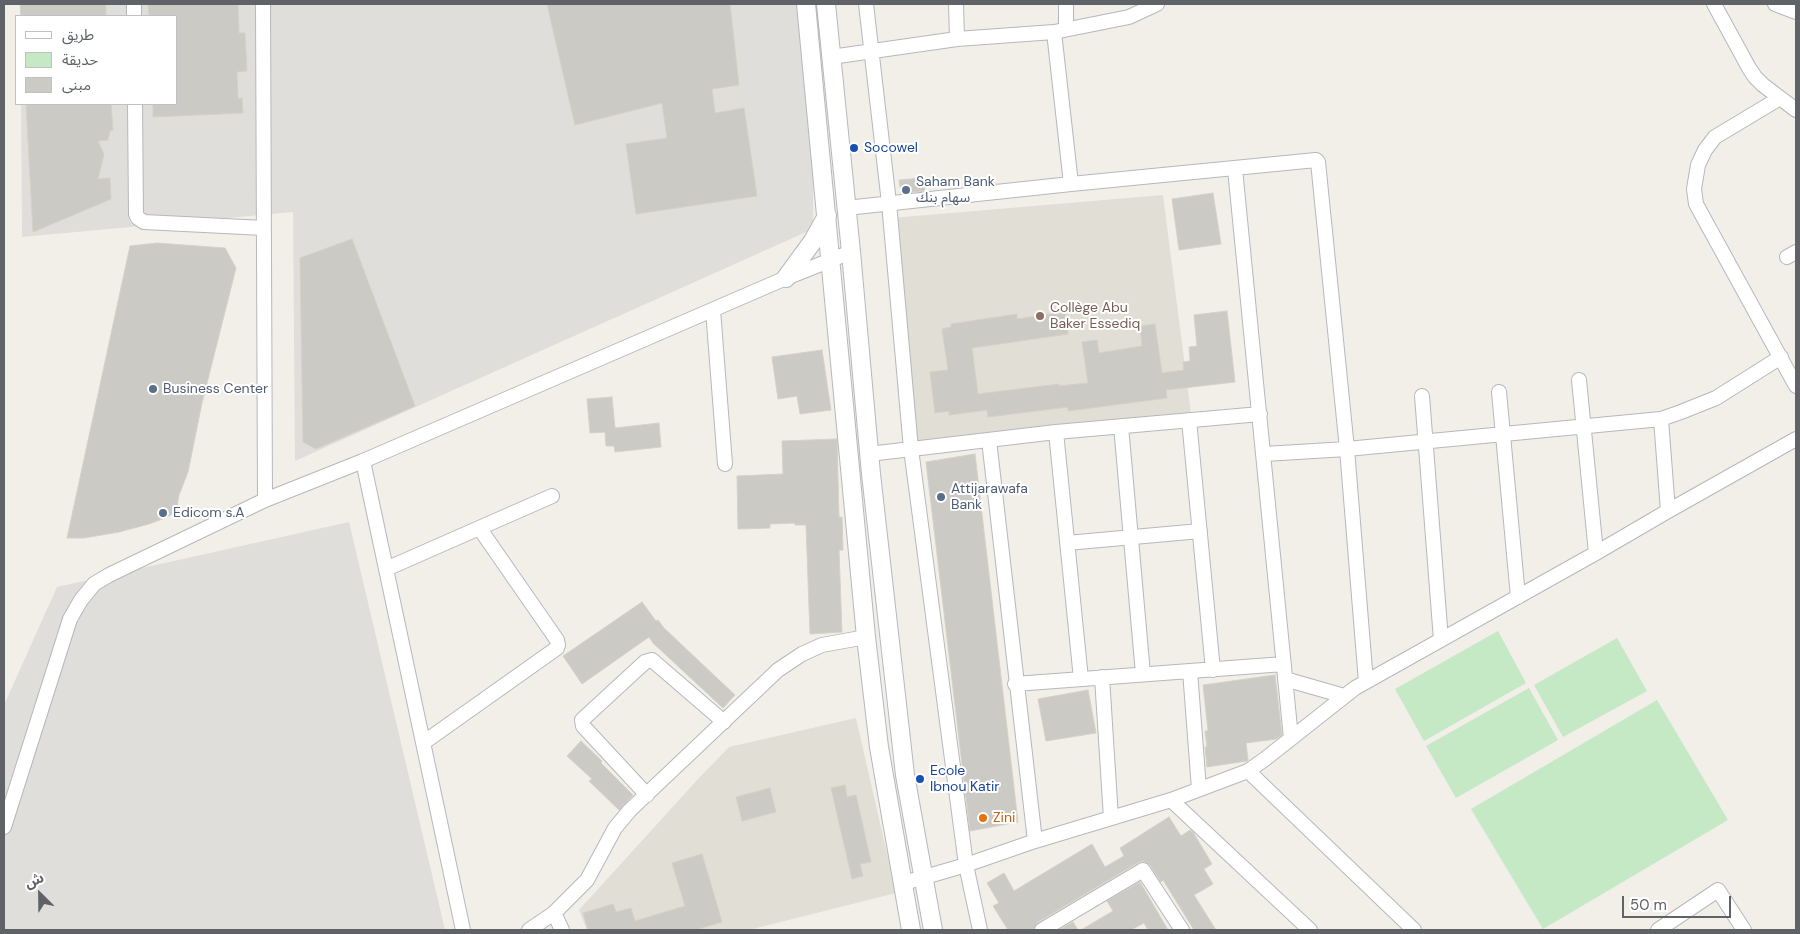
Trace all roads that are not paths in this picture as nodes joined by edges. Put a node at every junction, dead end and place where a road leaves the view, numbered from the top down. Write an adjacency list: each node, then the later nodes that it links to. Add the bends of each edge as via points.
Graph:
1 (264, 4): 23 (street)
2 (806, 4): 22 (street)
3 (826, 4): 14 (street)
4 (866, 4): 13 (street)
5 (956, 4): 12 (street)
6 (1066, 4): 11 (street)
7 (1157, 4): 11 (street, via 1129,18)
8 (1714, 4): 15 (street, via 1749,68)
9 (1775, 4): 10 (street)
10 (1796, 12)
11 (1060, 31): 12 (street); 19 (street)
12 (957, 39): 13 (street)
13 (871, 50): 14 (street); 20 (street)
14 (831, 57): 21 (street)
15 (1780, 98): 17 (street); 28 (street, via 1715,137 1698,165 1694,189 1696,204)
16 (135, 105): 23 (street, via 138,218 144,222)
17 (1796, 110)
18 (1235, 169): 19 (street); 33 (street); 44 (street, via 1316,160 1320,164)
19 (1071, 184): 20 (street)
20 (889, 203): 21 (street); 43 (street)
21 (846, 208): 24 (street)
22 (827, 216): 25 (street); 26 (street)
23 (264, 228): 50 (street)
24 (851, 252): 25 (street); 45 (street)
25 (831, 260): 26 (street); 59 (street)
26 (786, 278): 27 (street)
27 (713, 310): 47 (street); 48 (street)
28 (1781, 357): 30 (street); 34 (street, via 1716,398)
29 (1579, 380): 37 (street)
30 (1796, 386)
31 (1499, 392): 39 (street)
32 (1422, 396): 42 (street)
33 (1260, 414): 35 (street); 46 (street)
34 (1660, 418): 37 (street); 51 (street)
35 (1189, 420): 36 (street); 53 (street)
36 (1121, 426): 38 (street); 54 (street)
37 (1584, 426): 39 (street); 56 (street)
38 (1056, 432): 41 (street); 55 (street)
39 (1503, 435): 42 (street); 58 (street)
40 (1796, 439): 51 (street)
41 (988, 440): 43 (street); 69 (street)
42 (1426, 442): 44 (street); 60 (street)
43 (911, 449): 45 (street); 81 (street)
44 (1347, 449): 46 (street); 68 (street)
45 (869, 454): 82 (street, via 905,775)
46 (1264, 454): 61 (street)
47 (363, 461): 50 (street); 57 (street)
48 (725, 464)
49 (552, 496): 52 (street)
50 (266, 500): 79 (street, via 109,575 94,584 81,600 60,646)
51 (1668, 510): 56 (street)
52 (480, 529): 57 (street); 73 (street, via 558,640 558,645)
53 (1200, 531): 54 (street); 62 (street)
54 (1130, 538): 55 (street); 64 (street)
55 (1067, 543): 66 (street)
56 (1596, 553): 58 (street)
57 (386, 569): 73 (street)
58 (1518, 597): 60 (street)
59 (866, 637): 71 (street, via 822,645 802,654 778,670); 83 (street, via 879,747)
60 (1441, 640): 68 (street)
61 (1284, 664): 62 (street); 67 (street)
62 (1213, 670): 63 (street)
63 (1190, 671): 64 (street); 75 (street)
64 (1144, 674): 65 (street)
65 (1102, 677): 66 (street); 78 (street)
66 (1081, 679): 69 (street)
67 (1285, 679): 70 (street); 72 (street)
68 (1366, 682): 70 (street)
69 (1016, 684): 80 (street)
70 (1344, 696): 72 (street)
71 (724, 722): 76 (street); 76 (street, via 652,660 645,662 582,720 583,726)
72 (1290, 738): 74 (street)
73 (423, 742): 85 (street)
74 (1248, 771): 75 (street); 94 (street)
75 (1199, 789): 77 (street)
76 (647, 795): 84 (street, via 615,828 587,880)
77 (1171, 800): 78 (street); 93 (street)
78 (1110, 818): 80 (street)
79 (4, 827)
80 (1035, 841): 81 (street)
81 (966, 865): 82 (street); 90 (street)
82 (924, 878): 83 (street); 89 (street)
83 (904, 883): 88 (street)
84 (554, 913): 86 (street); 87 (street)
85 (463, 930)
86 (529, 930)
87 (562, 930)
88 (911, 930)
89 (933, 930)
90 (980, 930)
91 (1042, 930): 92 (street, via 1144,870)
92 (1182, 930)
93 (1310, 930)
94 (1414, 930)
95 (1658, 930): 96 (street, via 1718,890)
96 (1744, 930)

